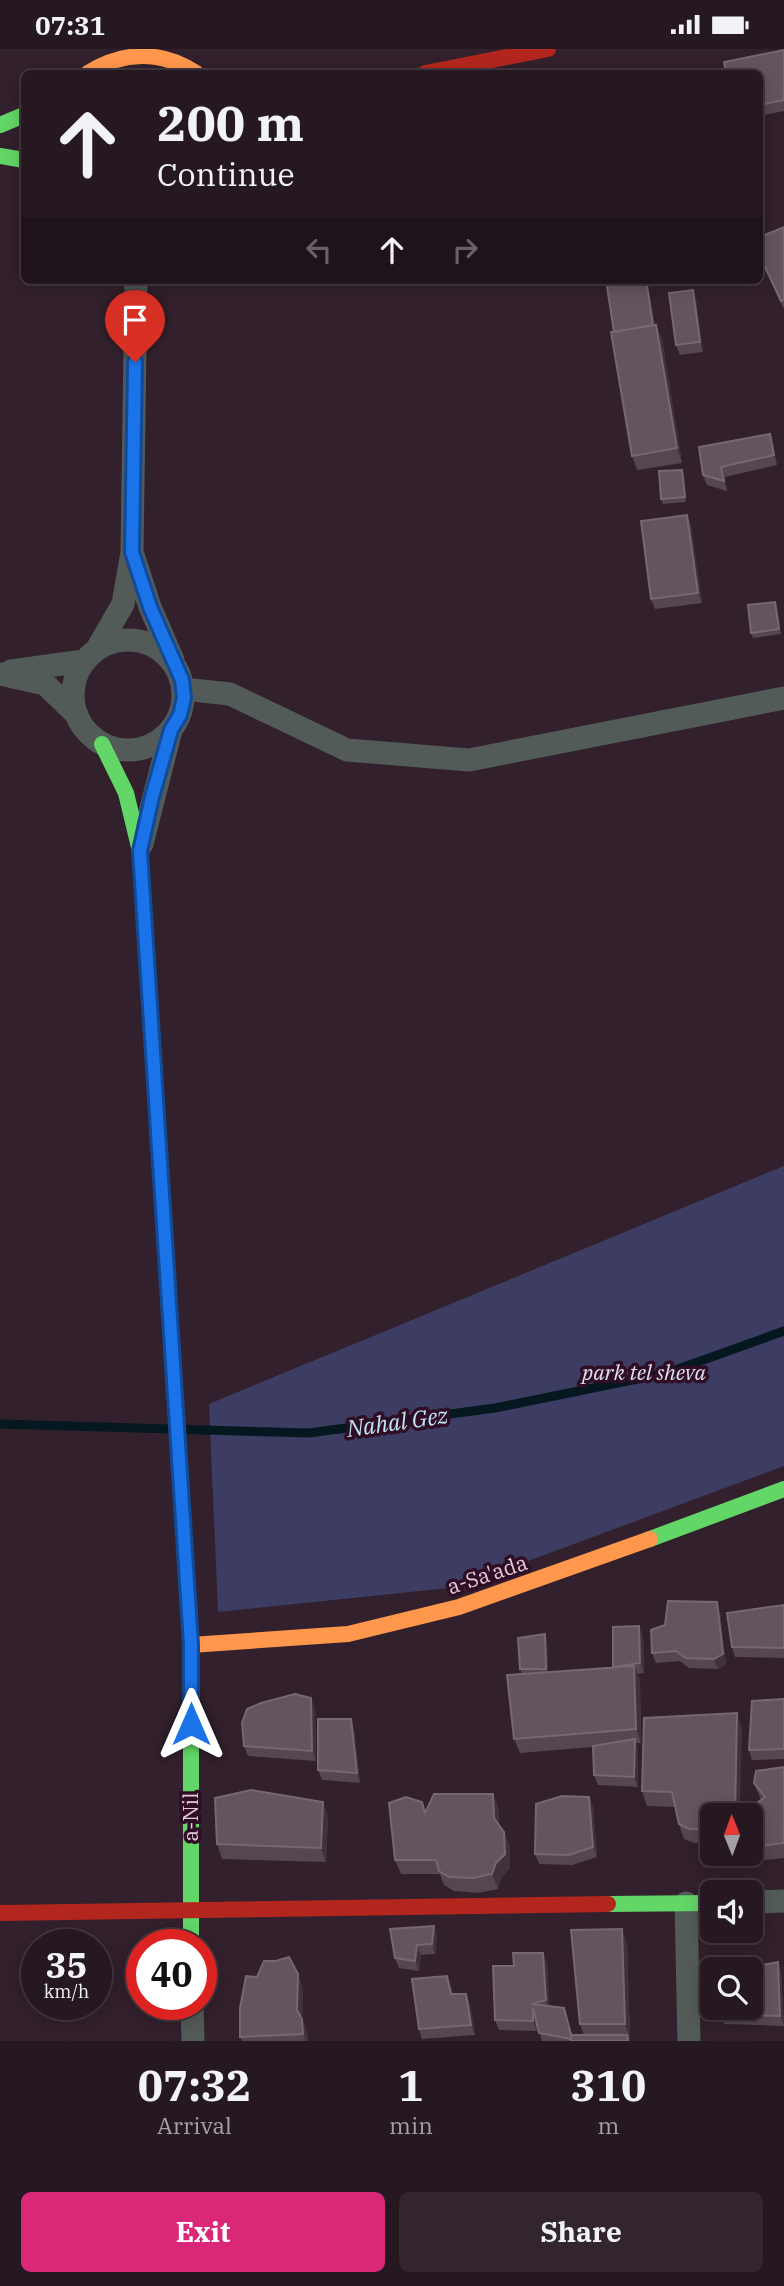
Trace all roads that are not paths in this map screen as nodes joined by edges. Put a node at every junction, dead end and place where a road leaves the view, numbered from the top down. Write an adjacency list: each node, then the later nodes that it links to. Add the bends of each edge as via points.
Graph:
1 (548, 49): 6 (street)
2 (125, 50): 3 (street); 4 (street)
3 (169, 52): 5 (street)
4 (92, 70)
5 (193, 70)
6 (440, 70)
7 (21, 116): 8 (street)
8 (0, 125)
9 (0, 156): 10 (street)
10 (21, 160)
11 (136, 284): 12 (street)
12 (132, 552): 13 (street, via 123,604); 14 (street)
13 (91, 655): 14 (street, via 113,642 130,639 148,643); 15 (street); 18 (street, via 76,678 73,697)
14 (175, 664): 16 (street)
15 (0, 673): 18 (street, via 45,684)
16 (183, 689): 17 (street, via 230,694 347,750 469,760); 19 (street, via 180,715)
17 (784, 698)
18 (77, 715): 20 (street, via 87,732)
19 (171, 730): 20 (street, via 139,749 120,750); 21 (street)
20 (102, 744): 21 (street, a-Nil, via 126,793)
21 (140, 851): 23 (street, a-Nil)
22 (784, 1489): 23 (street, a-Sa'ada, via 459,1607 348,1634)
23 (191, 1645): 28 (street, a-Nil)
24 (763, 1902): 25 (street)
25 (784, 1902)
26 (686, 1903): 27 (street); 28 (street); 33 (street)
27 (700, 1903)
28 (190, 1911): 29 (street); 30 (street, a-Nil)
29 (0, 1913)
30 (191, 1929)
31 (192, 2020): 32 (street)
32 (193, 2041)
33 (689, 2041)

